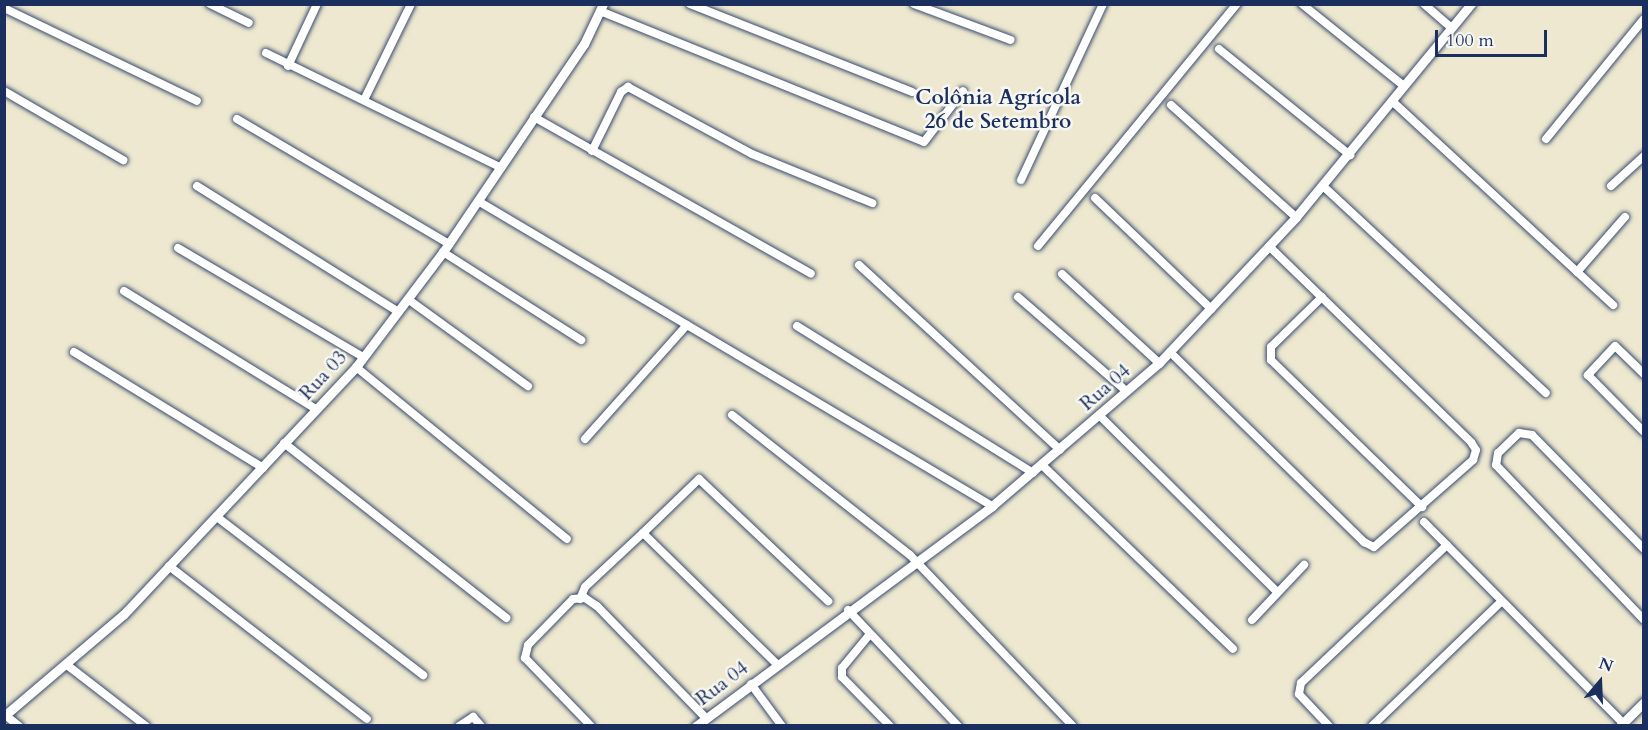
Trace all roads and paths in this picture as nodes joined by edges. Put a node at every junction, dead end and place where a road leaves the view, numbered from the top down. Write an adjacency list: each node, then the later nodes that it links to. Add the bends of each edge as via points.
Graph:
1 (210, 4): 14 (street)
2 (317, 4): 19 (street)
3 (411, 4): 24 (street)
4 (690, 4): 23 (street)
5 (914, 4): 16 (street)
6 (1103, 4): 36 (street)
7 (1237, 4): 45 (street)
8 (1302, 4): 20 (street)
9 (1424, 4): 15 (street)
10 (1471, 4): 15 (street, Rua 04)
11 (4, 8): 25 (street)
12 (602, 8): 22 (street, via 924,142); 28 (street, Rua 03, via 584,44)
13 (1644, 19): 30 (street)
14 (249, 23)
15 (1452, 28): 20 (street, Rua 04)
16 (1011, 40)
17 (1219, 49): 32 (street)
18 (266, 53): 19 (street)
19 (288, 66): 24 (street)
20 (1404, 86): 26 (street, Rua 04)
21 (4, 91): 34 (street)
22 (963, 91)
23 (912, 92)
24 (364, 100): 35 (street)
25 (197, 101)
26 (1392, 101): 32 (street, Rua 04); 50 (street)
27 (1171, 105): 43 (street)
28 (534, 117): 31 (street); 35 (street, Rua 03)
29 (237, 120): 48 (street)
30 (1546, 139)
31 (592, 152): 42 (street, via 621,92 628,87 752,154); 51 (street)
32 (1350, 155): 38 (street, Rua 04)
33 (1644, 156): 39 (street)
34 (123, 160)
35 (500, 167): 41 (street, Rua 03)
36 (1021, 180)
37 (197, 186): 59 (street)
38 (1323, 186): 43 (street, Rua 04); 71 (street)
39 (1611, 186)
40 (1095, 198): 58 (street)
41 (478, 201): 48 (street, Rua 03); 60 (street)
42 (872, 202)
43 (1296, 217): 46 (street, Rua 04)
44 (1625, 217): 50 (street)
45 (1038, 246)
46 (1269, 246): 55 (street); 58 (street, Rua 04)
47 (178, 248): 65 (street)
48 (446, 248): 56 (street, Rua 03); 62 (street)
49 (859, 265): 78 (street)
50 (1577, 272): 57 (street)
51 (810, 274)
52 (1062, 274): 66 (street)
53 (124, 291): 72 (street)
54 (1018, 297): 70 (street)
55 (1322, 297): 83 (street, via 1271,347 1271,360); 83 (street, via 1476,450 1473,460)
56 (409, 300): 59 (street, Rua 03); 69 (street)
57 (1613, 305)
58 (1211, 309): 64 (street, Rua 04)
59 (399, 312): 65 (street, Rua 03)
60 (687, 325): 76 (street); 82 (street)
61 (797, 326): 81 (street)
62 (581, 340)
63 (74, 352): 80 (street)
64 (1170, 352): 66 (street, Rua 04); 83 (street, via 1364,542 1380,546)
65 (363, 357): 67 (street, Rua 03)
66 (1159, 363): 70 (street, Rua 04)
67 (356, 367): 72 (street, Rua 03); 87 (street)
68 (1644, 374): 75 (street, via 1615,346 1588,375)
69 (528, 386)
70 (1126, 391): 74 (street, Rua 04)
71 (1546, 393)
72 (316, 409): 77 (street, Rua 03)
73 (732, 415): 90 (street)
74 (1099, 415): 78 (street, Rua 04); 93 (street)
75 (1644, 432)
76 (585, 440)
77 (284, 443): 80 (street, Rua 03); 98 (street)
78 (1060, 450): 79 (street, Rua 04)
79 (1042, 465): 81 (street, Rua 04); 102 (street)
80 (263, 468): 84 (street, Rua 03)
81 (1033, 472): 82 (street, Rua 04)
82 (992, 506): 90 (street, Rua 04)
83 (1422, 507)
84 (217, 517): 92 (street, Rua 03); 105 (street)
85 (1424, 522): 88 (street)
86 (643, 533): 94 (street, via 585,587); 95 (street, via 699,479); 103 (street)
87 (567, 540)
88 (1447, 546): 96 (street); 122 (street, via 1301,683 1299,694)
89 (1644, 549): 100 (street, via 1532,435 1519,433 1498,453 1496,465)
90 (915, 561): 97 (street, Rua 04); 121 (street)
91 (1304, 565): 93 (street)
92 (170, 566): 104 (street, Rua 03); 110 (street)
93 (1277, 592): 99 (street)
94 (580, 599): 109 (street, via 597,606); 116 (street, via 573,599 528,645 525,658)
95 (828, 601)
96 (1502, 601): 111 (street); 123 (street)
97 (848, 610): 101 (street); 103 (street, Rua 04)
98 (506, 618)
99 (1252, 620)
100 (1644, 620)
101 (870, 634): 119 (street, via 842,668 842,677); 120 (street)
102 (1233, 649)
103 (777, 664): 106 (street, Rua 04)
104 (67, 665): 108 (street, Rua 03); 113 (street)
105 (423, 675)
106 (751, 684): 109 (street, Rua 04); 118 (street)
107 (1644, 702): 111 (street)
108 (5, 716): 112 (street)
109 (706, 718): 117 (street, Rua 04)
110 (367, 719)
111 (1622, 724)
112 (19, 726)
113 (146, 726)
114 (459, 726): 115 (street, via 474,717)
115 (482, 726)
116 (591, 726)
117 (696, 726)
118 (782, 726)
119 (890, 726)
120 (958, 726)
121 (1073, 726)
122 (1329, 726)
123 (1372, 726)

